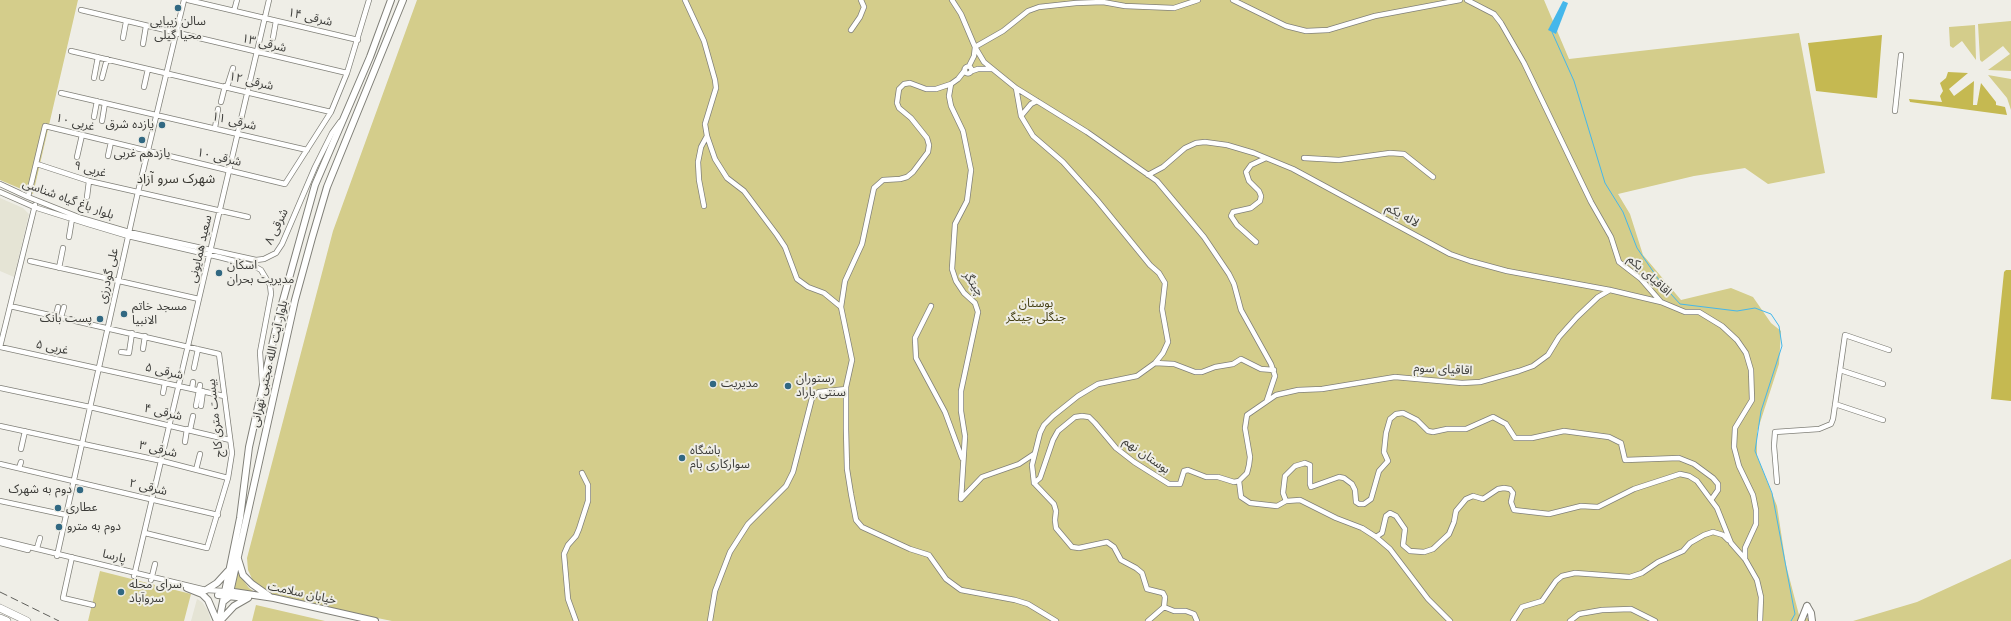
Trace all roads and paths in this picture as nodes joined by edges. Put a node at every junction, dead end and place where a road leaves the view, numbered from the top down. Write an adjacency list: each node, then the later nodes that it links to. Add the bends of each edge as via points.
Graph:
1 (184, 0): 23 (street, علی گودرزی)
2 (188, 0): 17 (street, ۱۴ شرقی)
3 (237, 0): 17 (street)
4 (269, 0): 18 (street, سعید همایونی)
5 (369, 0): 26 (street)
6 (391, 0): 46 (main road, بلوار آیت الله مجتبی تهرانی)
7 (404, 0): 49 (main road, بلوار آیت الله مجتبی تهرانی)
8 (685, 0): 65 (street, via 704,41 715,80 716,88 706,116)
9 (861, 0): 22 (street, via 864,7)
10 (952, 0): 28 (street, via 961,14)
11 (1198, 0): 15 (street, via 1174,8 1125,6)
12 (1233, 0): 13 (street, via 1286,26 1306,31 1328,30 1375,16)
13 (1460, 0)
14 (1467, 0): 99 (street, اقاقیای یکم, via 1494,14 1502,23 1611,237 1619,262 1641,279)
15 (1102, 1): 28 (street, via 1039,7 1028,11 1003,31)
16 (81, 10): 20 (street, ۱۳ شرقی)
17 (234, 11): 18 (street, ۱۴ شرقی)
18 (265, 18): 19 (street, ۱۴ شرقی); 30 (street, سعید همایونی)
19 (276, 21): 25 (street); 26 (street, ۱۴ شرقی)
20 (126, 22): 21 (street, ۱۳ شرقی); 24 (street)
21 (146, 26): 23 (street, ۱۳ شرقی); 27 (street)
22 (851, 30)
23 (176, 34): 30 (street, ۱۳ شرقی); 38 (street, علی گودرزی)
24 (123, 38)
25 (273, 38)
26 (358, 40): 39 (street)
27 (143, 44)
28 (974, 46): 36 (street); 37 (street)
29 (71, 51): 32 (street, ۱۲ شرقی)
30 (257, 52): 39 (street, ۱۳ شرقی); 47 (street, سعید همایونی)
31 (1901, 55): 55 (street)
32 (98, 57): 33 (street, ۱۲ شرقی); 40 (street)
33 (107, 59): 35 (street, ۱۲ شرقی); 41 (street)
34 (233, 68): 43 (street)
35 (148, 69): 38 (street, ۱۲ شرقی); 44 (street)
36 (971, 69): 37 (street); 42 (street, via 968,74 965,70)
37 (991, 69): 45 (street)
38 (167, 73): 43 (street, ۱۲ شرقی); 57 (street, علی گودرزی)
39 (347, 73): 56 (street)
40 (94, 78)
41 (102, 78)
42 (951, 84): 104 (street, via 926,89 910,83 899,88 897,103 927,138 928,152 907,176 883,180 874,188 862,244 845,281); 148 (street, چیتگر, via 951,106 963,131 970,170 967,201 955,224 952,269 956,281 978,312 961,391 965,436)
43 (226, 86): 47 (street, ۱۲ شرقی); 52 (street)
44 (144, 87)
45 (1016, 88): 51 (street); 58 (street)
46 (355, 90): 49 (main road, via 357,95); 60 (main road, بلوار آیت الله مجتبی تهرانی)
47 (248, 91): 56 (street, ۱۲ شرقی); 63 (street, سعید همایونی)
48 (61, 92): 50 (street, ۱۱ شرقی)
49 (366, 94): 173 (main road, بلوار آیت الله مجتبی تهرانی, via 327,187 312,238 295,300)
50 (97, 101): 53 (street, ۱۱ شرقی); 59 (street)
51 (1037, 101): 58 (street); 75 (street)
52 (221, 102)
53 (105, 103): 57 (street, ۱۱ شرقی); 61 (street)
54 (218, 109): 62 (street)
55 (1895, 111)
56 (331, 112): 67 (street)
57 (157, 115): 62 (street, ۱۱ شرقی); 68 (street, علی گودرزی)
58 (1021, 116): 115 (street, via 1033,136 1068,168 1165,283 1162,309 1168,342)
59 (94, 117)
60 (343, 118): 93 (street, ۸ شرقی, via 318,160 276,253 256,260); 124 (main road, بلوار آیت الله مجتبی تهرانی, via 315,185 280,311)
61 (102, 121)
62 (215, 128): 63 (street, ۱۱ شرقی)
63 (238, 133): 67 (street, ۱۱ شرقی); 74 (street, سعید همایونی)
64 (82, 135): 66 (street, ۱۰ غربی); 70 (street); 73 (street, ۱۰ غربی, via 45,126)
65 (707, 136): 84 (street, via 701,146 698,162); 104 (street, via 720,168 744,191 785,247 797,279 808,287 824,293)
66 (111, 142): 68 (street, ۱۰ غربی); 69 (street)
67 (307, 150): 74 (street, ۱۰ شرقی, via 285,184)
68 (148, 151): 74 (street, ۱۰ شرقی); 80 (street, علی گودرزی)
69 (108, 156)
70 (77, 157)
71 (1266, 158): 75 (street, لاله یکم, via 1227,145 1196,143); 91 (street, via 1251,165 1246,172 1249,181 1259,191 1260,201 1251,208 1233,212 1231,216); 97 (street, لاله یکم, via 1293,169 1450,254 1507,271)
72 (1304, 158): 76 (street, via 1339,160 1390,153 1404,154)
73 (37, 164): 77 (street, ۹ غربی); 81 (street, ۱۰ غربی)
74 (229, 171): 86 (street, سعید همایونی)
75 (1148, 175): 118 (street, via 1157,181 1204,237 1229,274 1241,310)
76 (1433, 177)
77 (89, 181): 80 (street, ۹ غربی); 82 (street)
78 (0, 184): 81 (street, بلوار باغ گیاه شناسی)
79 (0, 192): 85 (street, بلوار باغ گیاه شناسی)
80 (138, 192): 86 (street, ۹ غربی); 89 (street, علی گودرزی)
81 (28, 197): 83 (street, بلوار باغ گیاه شناسی)
82 (86, 198)
83 (36, 201): 85 (street); 89 (street, بلوار باغ گیاه شناسی)
84 (704, 206)
85 (34, 207): 88 (street, بلوار باغ گیاه شناسی); 100 (street)
86 (220, 210): 87 (street, ۹ غربی); 93 (street, سعید همایونی)
87 (248, 217)
88 (72, 219): 89 (street, بلوار باغ گیاه شناسی); 90 (street)
89 (129, 234): 93 (street, ۸ شرقی); 96 (street, علی گودرزی)
90 (69, 237)
91 (1256, 242)
92 (64, 248): 95 (street)
93 (210, 253): 98 (street, سعید همایونی); 124 (street, ۸ شرقی, via 254,266 261,270 270,285 270,304 260,352)
94 (30, 262): 95 (street)
95 (59, 268): 96 (street)
96 (118, 281): 98 (street); 106 (street, علی گودرزی)
97 (1610, 290): 99 (street, لاله یکم); 132 (street, اقاقیای سوم, via 1598,297 1577,317 1559,336 1548,355 1533,366 1519,371 1480,382 1462,383 1395,377 1322,390 1287,392)
98 (200, 299): 109 (street, سعید همایونی)
99 (1661, 302): 176 (street, اقاقیای یکم, via 1685,312 1699,312 1709,317 1737,340 1746,353 1751,370 1752,400 1735,428 1734,447 1756,510 1756,524 1745,548)
100 (10, 306): 105 (street); 110 (street)
101 (931, 306): 148 (street, via 915,338 916,358 945,412)
102 (58, 307): 105 (street)
103 (64, 307): 105 (street)
104 (842, 307): 128 (street, via 852,360)
105 (58, 317): 106 (street)
106 (108, 328): 107 (street); 116 (street, علی گودرزی)
107 (132, 333): 108 (street); 114 (street, via 128,353)
108 (145, 336): 109 (street); 111 (street)
109 (188, 346): 112 (street); 125 (street, سعید همایونی)
110 (0, 347): 116 (street, ۵ غربی)
111 (143, 349)
112 (198, 349): 117 (street); 131 (street, بیست متری کاج, via 219,354)
113 (1889, 350): 119 (street, via 1845,335)
114 (121, 352)
115 (1155, 363): 118 (street, via 1174,364 1202,372 1233,364 1241,359 1261,370); 147 (street, via 1137,376 1098,384 1078,396 1044,424)
116 (99, 368): 121 (street, ۵ شرقی); 135 (street, علی گودرزی)
117 (194, 368)
118 (1274, 370): 132 (street, via 1275,376)
119 (1840, 370): 122 (street); 133 (street)
120 (193, 382): 127 (street)
121 (165, 383): 125 (street, ۵ شرقی); 130 (street)
122 (1884, 384)
123 (200, 385): 129 (street)
124 (263, 385): 178 (main road, بلوار آیت الله مجتبی تهرانی, via 249,447 240,518)
125 (179, 386): 127 (street, ۵ شرقی); 138 (street, سعید همایونی)
126 (0, 388): 135 (street, ۴ شرقی)
127 (192, 389): 129 (street, ۵ شرقی)
128 (846, 389): 196 (street, via 820,392 812,398 793,472 786,486 748,524 730,552 715,591); 197 (street, via 847,469 856,520 862,527 910,550 929,555 946,579 961,590 1028,604)
129 (200, 391): 131 (street, ۵ شرقی); 134 (street)
130 (163, 393)
131 (224, 396): 142 (street, بیست متری کاج)
132 (1267, 400): 156 (street, via 1247,415 1245,428 1250,457 1247,473)
133 (1835, 404): 137 (street); 158 (street, via 1833,419 1826,428 1776,432 1774,446)
134 (198, 406)
135 (90, 407): 138 (street, ۴ شرقی); 144 (street, علی گودرزی)
136 (193, 416): 140 (street)
137 (1883, 420)
138 (170, 425): 140 (street, ۴ شرقی); 149 (street, سعید همایونی)
139 (0, 426): 141 (street, ۳ شرقی)
140 (189, 430): 142 (street, ۴ شرقی); 143 (street)
141 (25, 431): 144 (street, ۳ شرقی); 145 (street)
142 (230, 440): 155 (street, بیست متری کاج, via 232,453)
143 (185, 442)
144 (82, 444): 149 (street, ۳ شرقی); 157 (street, علی گودرزی)
145 (21, 449)
146 (200, 454): 153 (street)
147 (1034, 454): 148 (street, چیتگر, via 1019,464 982,476 961,499); 159 (street)
148 (963, 460)
149 (162, 461): 153 (street, ۳ شرقی); 160 (street, سعید همایونی)
150 (21, 462): 152 (street)
151 (0, 464): 152 (street, ۲ شرقی)
152 (19, 468): 157 (street, ۲ شرقی)
153 (196, 470): 155 (street, ۳ شرقی)
154 (582, 473): 195 (street, via 588,485 588,501 577,532 564,554 568,599)
155 (228, 478): 165 (street, بیست متری کاج)
156 (1239, 480): 159 (street, بوستان نهم, via 1234,482 1218,477 1206,477 1188,470 1184,471 1180,484 1169,484 1116,448 1089,417 1082,416 1075,417 1058,431 1040,478); 163 (street, via 1241,497 1250,503 1278,506)
157 (74, 482): 160 (street, ۲ شرقی); 164 (street, علی گودرزی)
158 (1777, 482)
159 (1034, 483): 187 (street, via 1054,504 1056,528 1072,547 1107,542 1114,547 1121,560 1142,573 1147,589 1163,593)
160 (153, 500): 165 (street, ۲ شرقی); 166 (street, سعید همایونی)
161 (1711, 500): 163 (street, via 1718,490 1718,484 1700,467 1679,458 1625,460 1621,443 1609,436 1564,431 1532,438 1515,438 1506,424 1493,417 1466,429 1433,432 1403,413 1396,414 1390,419 1384,452 1388,461 1379,471 1368,502 1356,502 1352,484 1344,478 1339,477 1312,487 1310,465 1305,463 1295,466 1284,476 1283,493); 167 (street, via 1697,482 1689,476 1680,474 1634,489 1598,507 1581,506 1549,514 1514,510 1511,502 1513,493 1510,489 1504,488 1483,499 1473,496 1466,499 1456,511 1449,534 1433,549 1424,552 1410,551 1403,545 1405,528 1396,516 1390,513 1386,516 1382,533); 171 (street, via 1717,508)
162 (0, 501): 164 (street)
163 (1286, 501): 167 (street, via 1300,500)
164 (66, 515): 174 (street, علی گودرزی)
165 (218, 515): 166 (street, بیست متری کاج, via 208,548)
166 (145, 533): 179 (street, سعید همایونی)
167 (1376, 537): 200 (street, via 1390,549 1428,599)
168 (40, 538): 172 (street)
169 (0, 540): 172 (street, پارسا)
170 (0, 543): 174 (street, پارسا)
171 (1731, 543): 176 (street); 201 (street, via 1723,535 1714,532 1697,538 1683,551 1630,577 1575,574 1562,576 1542,601 1522,607)
172 (37, 548): 174 (street, پارسا)
173 (238, 554): 183 (main road, بلوار آیت الله مجتبی تهرانی); 185 (main road, via 243,575 263,593)
174 (57, 555): 175 (street, پارسا)
175 (71, 558): 179 (street, پارسا); 186 (street, via 63,598)
176 (1745, 559): 204 (street, via 1757,580 1761,598)
177 (155, 564): 180 (street)
178 (230, 568): 182 (main road, via 222,579); 183 (main road, بلوار آیت الله مجتبی تهرانی)
179 (134, 574): 180 (street, پارسا)
180 (151, 578): 181 (street, پارسا); 182 (street, پارسا)
181 (187, 588): 183 (street, پارسا); 192 (main road, via 202,594 208,600)
182 (206, 590): 183 (street, پارسا)
183 (225, 595): 184 (main road, خیابان سلامت); 185 (main road, خیابان سلامت); 192 (main road)
184 (250, 598): 192 (main road, via 234,606); 193 (main road, خیابان سلامت)
185 (274, 598): 194 (main road, خیابان سلامت)
186 (93, 605)
187 (1164, 607): 198 (street); 199 (street, via 1174,611 1186,610 1194,614)
188 (0, 608): 191 (highway)
189 (0, 618): 190 (highway)
190 (7, 621)
191 (27, 621)
192 (219, 621)
193 (360, 621)
194 (375, 621)
195 (576, 621)
196 (710, 621)
197 (1056, 621)
198 (1148, 621)
199 (1197, 621)
200 (1450, 621)
201 (1513, 621)
202 (1570, 621): 203 (street, via 1579,614 1631,609)
203 (1654, 621)
204 (1760, 621)
205 (1801, 621): 206 (main road, via 1807,606)
206 (1812, 621)

